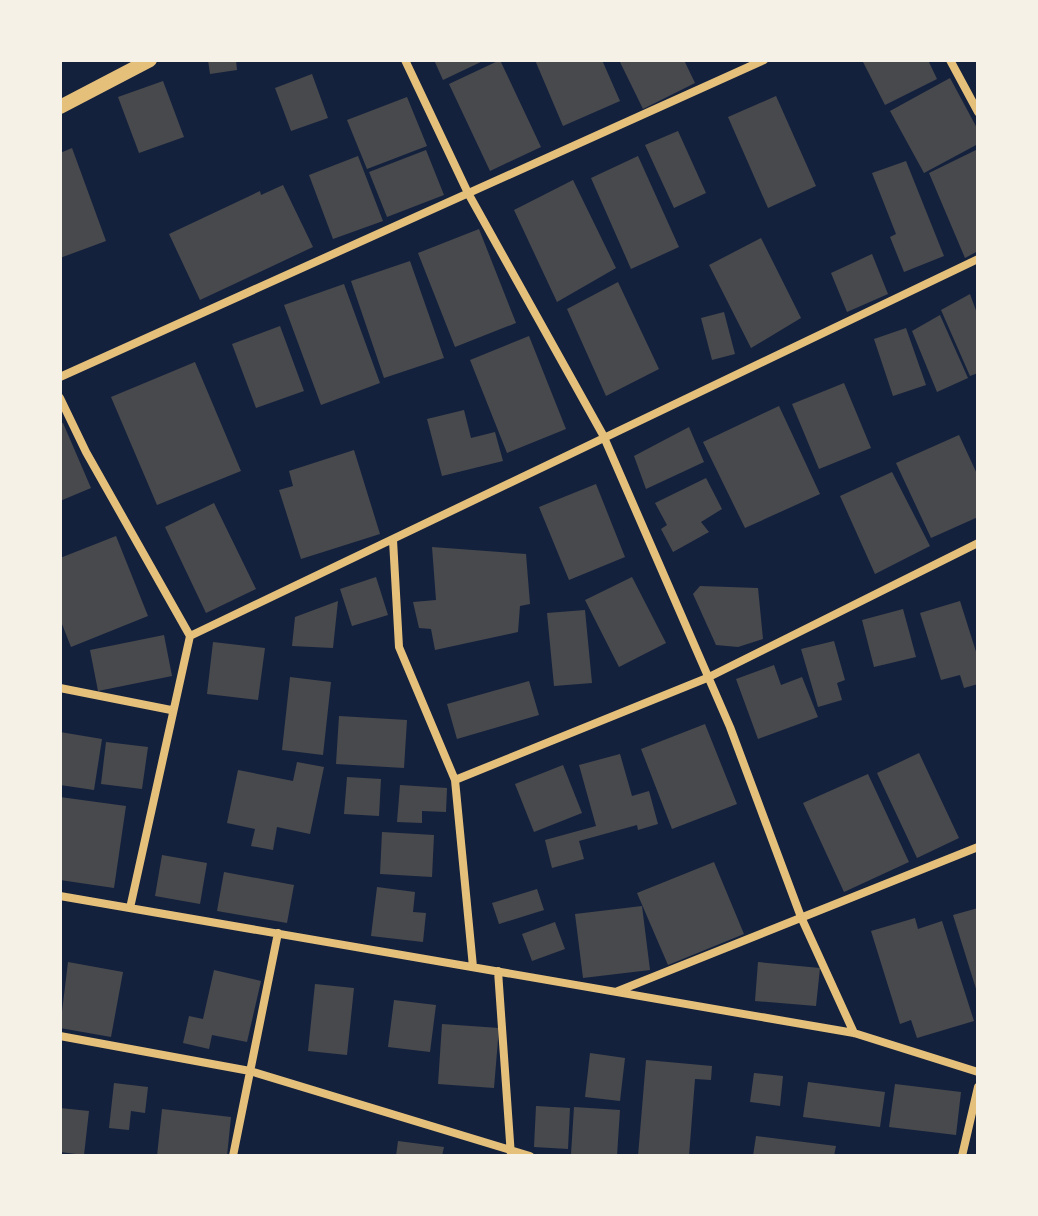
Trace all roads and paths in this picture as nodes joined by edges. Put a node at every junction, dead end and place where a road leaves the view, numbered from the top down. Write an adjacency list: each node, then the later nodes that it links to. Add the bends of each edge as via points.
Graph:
1 (150, 60): 5 (street)
2 (405, 60): 7 (street)
3 (764, 60): 7 (street)
4 (950, 60): 6 (street)
5 (60, 107)
6 (978, 112)
7 (468, 193): 9 (street); 11 (street)
8 (978, 259): 11 (street)
9 (60, 377)
10 (60, 398): 14 (street)
11 (603, 435): 12 (street); 15 (street)
12 (393, 540): 14 (street); 18 (street, via 399,647)
13 (978, 543): 15 (street)
14 (190, 636): 17 (street)
15 (707, 678): 18 (street); 22 (street)
16 (60, 688): 17 (street)
17 (171, 710): 21 (street)
18 (455, 780): 24 (street)
19 (978, 847): 22 (street)
20 (60, 896): 21 (street)
21 (130, 908): 23 (street)
22 (801, 917): 26 (street); 27 (street)
23 (278, 933): 24 (street); 29 (street)
24 (473, 967): 25 (street)
25 (498, 971): 26 (street); 32 (street)
26 (615, 992): 27 (street)
27 (854, 1033): 30 (street)
28 (60, 1036): 29 (street)
29 (250, 1071): 32 (street); 33 (street)
30 (978, 1072)
31 (978, 1087): 35 (street)
32 (512, 1152): 34 (street)
33 (233, 1156)
34 (530, 1156)
35 (962, 1156)

